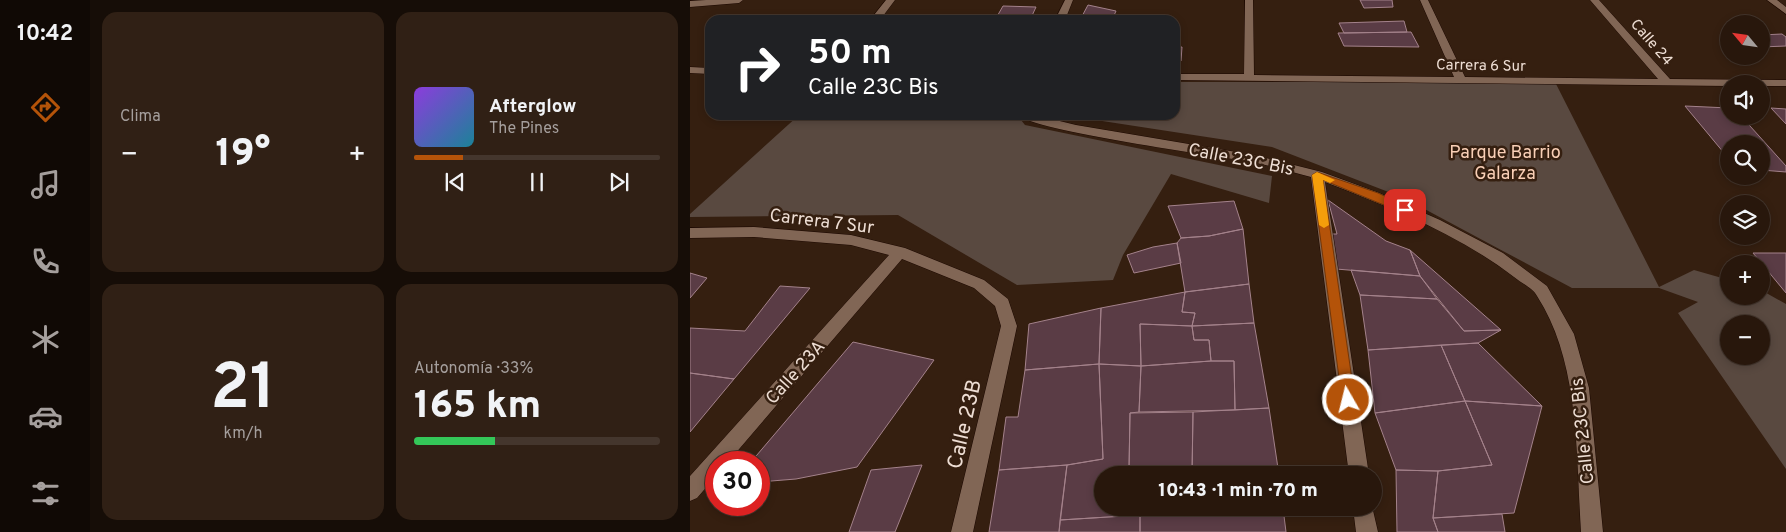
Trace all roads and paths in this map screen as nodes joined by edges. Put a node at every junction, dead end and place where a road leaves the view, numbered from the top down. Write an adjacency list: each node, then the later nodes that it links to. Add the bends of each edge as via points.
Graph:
1 (739, 0): 8 (street)
2 (891, 0): 10 (street)
3 (1069, 0): 11 (street)
4 (1249, 0): 15 (street)
5 (1424, 0): 16 (street)
6 (1594, 0): 17 (street, Calle 24)
7 (1770, 0): 9 (street)
8 (690, 4)
9 (1786, 11)
10 (879, 15)
11 (1062, 15)
12 (690, 70): 13 (street)
13 (705, 71)
14 (1180, 77): 15 (street, Carrera 6 Sur)
15 (1249, 78): 16 (street, Carrera 6 Sur)
16 (1461, 80): 17 (street, Carrera 6 Sur)
17 (1667, 82): 18 (street, Carrera 6 Sur)
18 (1786, 83)
19 (1035, 120): 20 (street, Calle 23C Bis, via 1254,159)
20 (1317, 175): 24 (street); 29 (street, Calle 23C Bis, via 1435,223 1498,257 1542,290 1566,334 1580,388)
21 (690, 233): 22 (street, Carrera 7 Sur, via 754,232 841,239)
22 (900, 252): 23 (street, Carrera 7 Sur, via 978,284 1002,303); 25 (street, Calle 23A)
23 (1009, 326): 27 (street, Calle 23B)
24 (1358, 466)
25 (690, 491)
26 (1364, 516): 28 (street)
27 (962, 532)
28 (1367, 532)
29 (1592, 532)

